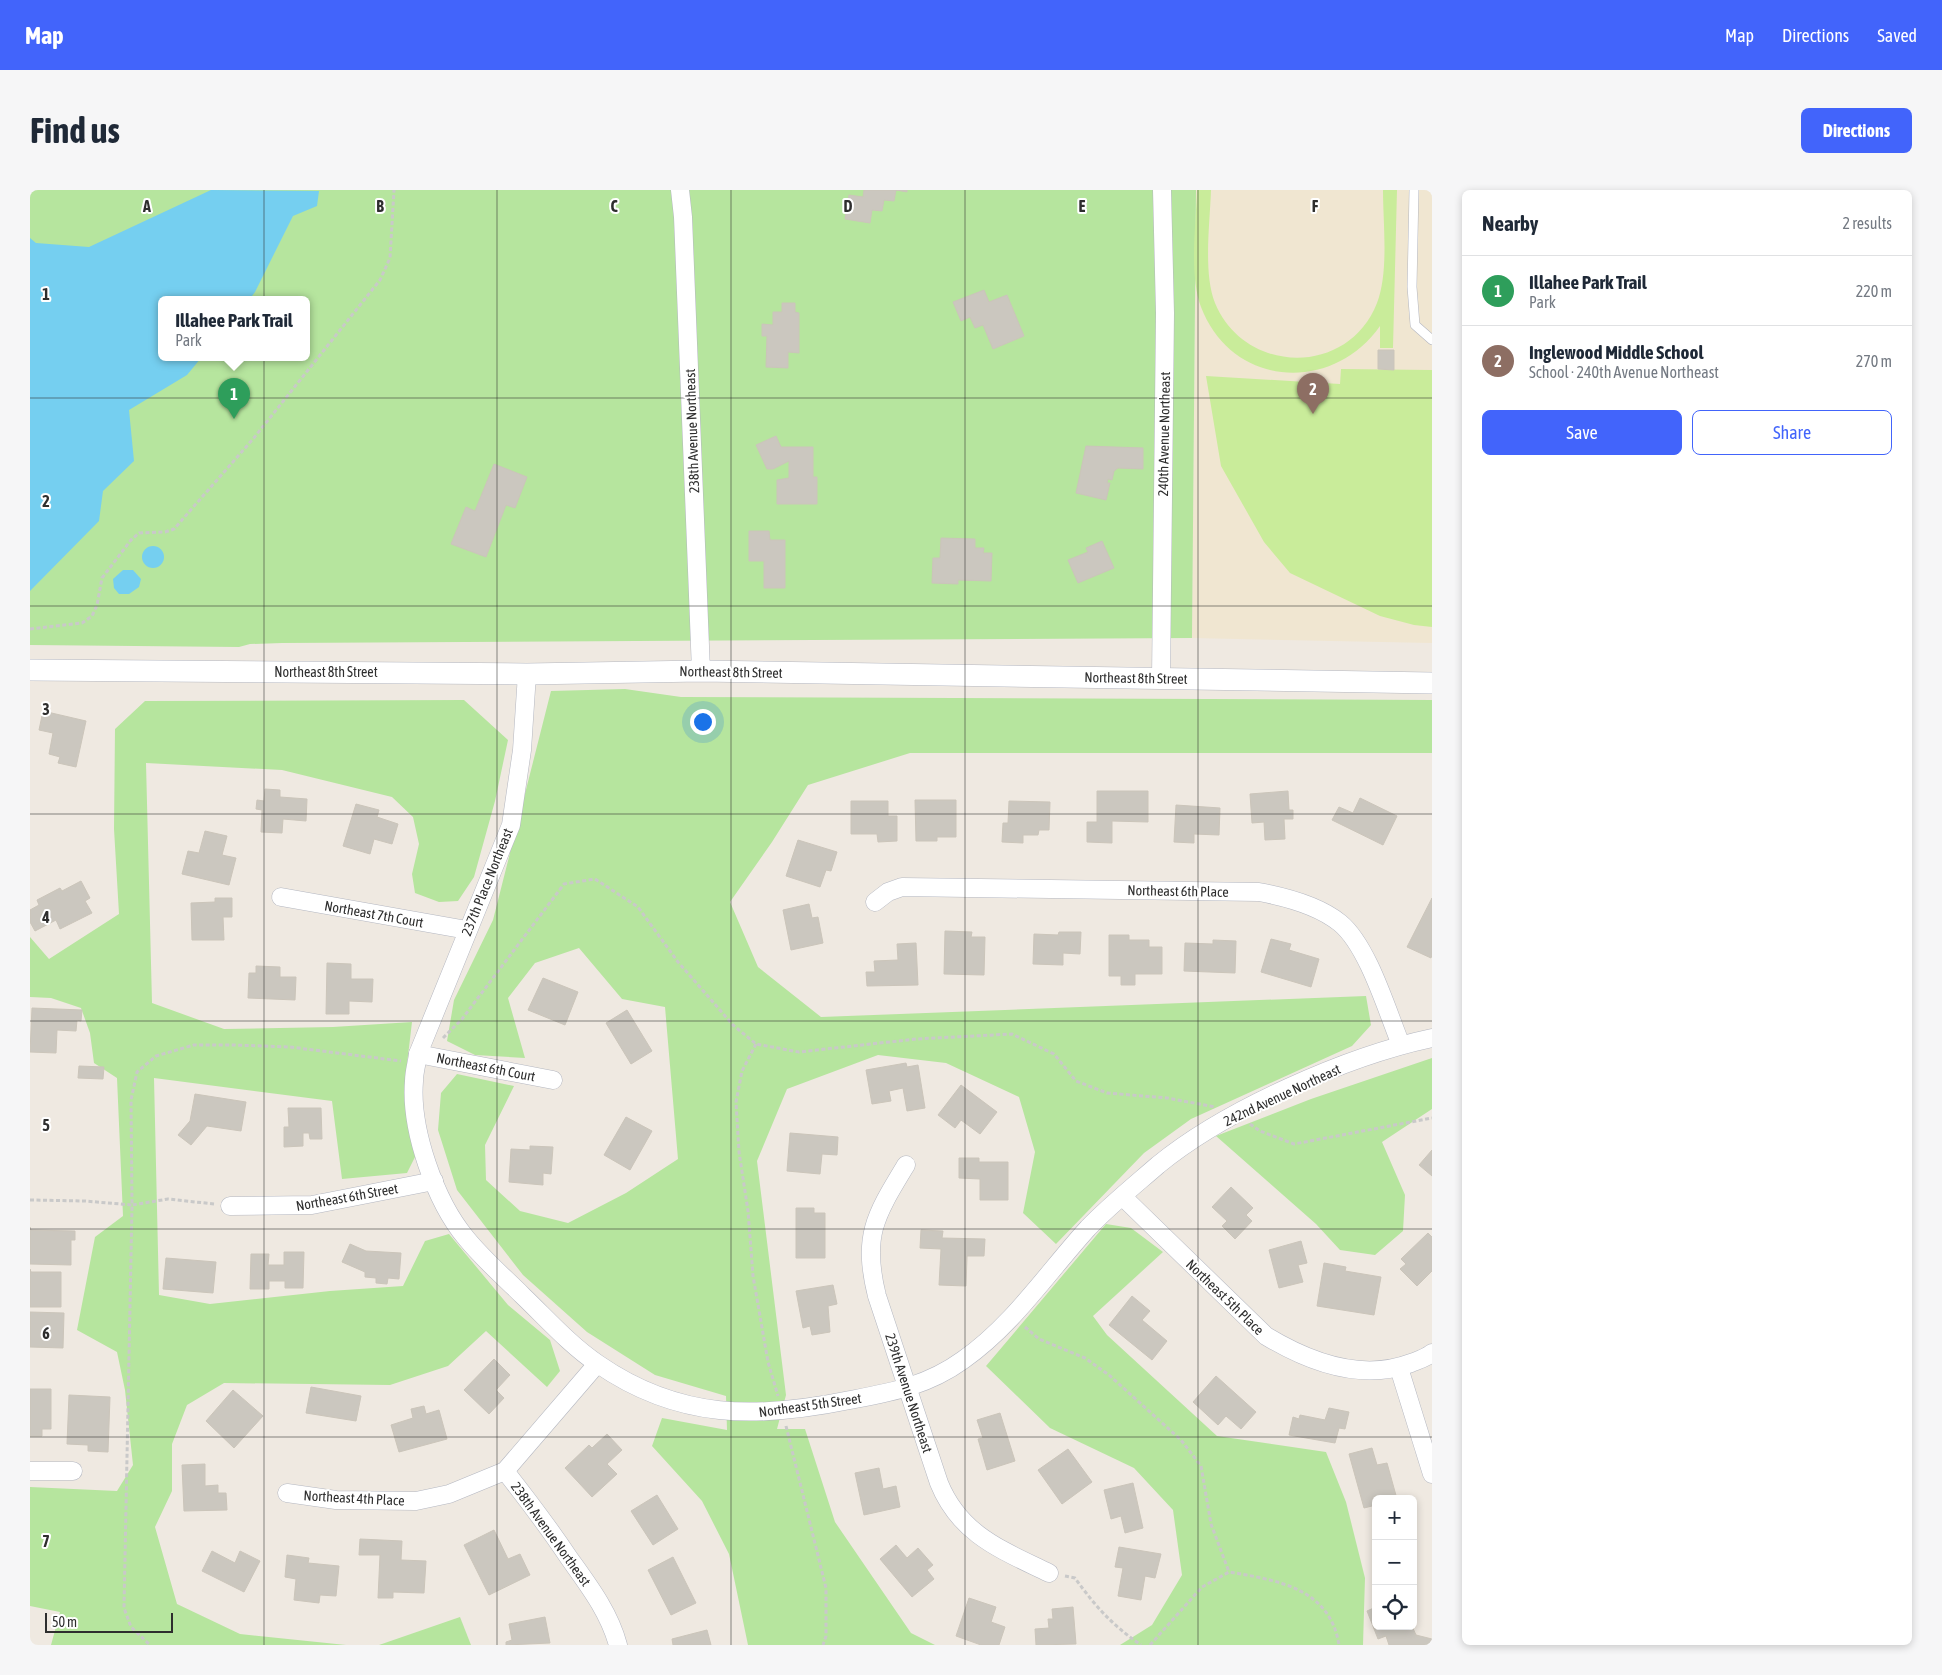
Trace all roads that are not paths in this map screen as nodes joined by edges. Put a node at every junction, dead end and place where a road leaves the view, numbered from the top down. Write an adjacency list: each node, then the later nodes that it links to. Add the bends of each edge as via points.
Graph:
1 (680, 190): 6 (street, 238th Avenue Northeast)
2 (1162, 190): 8 (street, 240th Avenue Northeast, via 1165,313)
3 (1414, 190): 4 (lane, via 1412,287 1416,325)
4 (1432, 340)
5 (30, 670): 7 (street, Northeast 8th Street)
6 (701, 672): 7 (street, Northeast 8th Street); 8 (street, Northeast 8th Street)
7 (527, 674): 12 (street, 237th Place Northeast, via 522,750 511,825)
8 (1161, 679): 9 (street, Northeast 8th Street)
9 (1432, 683)
10 (281, 897): 12 (street, Northeast 7th Court)
11 (875, 902): 14 (street, Northeast 6th Place, via 902,887 1259,892 1282,896 1325,913 1351,935 1362,951)
12 (467, 930): 15 (street, 237th Place Northeast)
13 (1432, 1038): 14 (street, 242nd Avenue Northeast)
14 (1401, 1045): 19 (street, 242nd Avenue Northeast, via 1316,1076 1235,1115 1186,1144)
15 (418, 1059): 16 (street, Northeast 6th Court); 18 (street, Northeast 5th Street, via 414,1106 421,1143)
16 (553, 1080)
17 (906, 1165): 24 (street, 239th Avenue Northeast, via 882,1205 869,1251 877,1296)
18 (434, 1181): 20 (street, Northeast 6th Street, via 312,1205); 22 (street, Northeast 5th Street, via 449,1214 465,1238)
19 (1123, 1197): 23 (street, Northeast 5th Place, via 1266,1336 1292,1352 1343,1368); 24 (street, Northeast 5th Street, via 1090,1227 1012,1317 964,1360)
20 (230, 1206)
21 (1432, 1353): 23 (street, Northeast 5th Place)
22 (597, 1364): 24 (street, Northeast 5th Street, via 641,1389 675,1401 714,1411 747,1414 815,1407); 27 (street, 238th Avenue Northeast)
23 (1399, 1368): 28 (street)
24 (908, 1389): 30 (street, 239th Avenue Northeast, via 942,1491 958,1518 1005,1551)
25 (30, 1471): 26 (street)
26 (73, 1471)
27 (505, 1471): 29 (street, Northeast 4th Place, via 449,1494 416,1501 369,1502); 31 (street, 238th Avenue Northeast, via 594,1592 612,1625)
28 (1432, 1474)
29 (288, 1494)
30 (1049, 1573)
31 (618, 1645)

